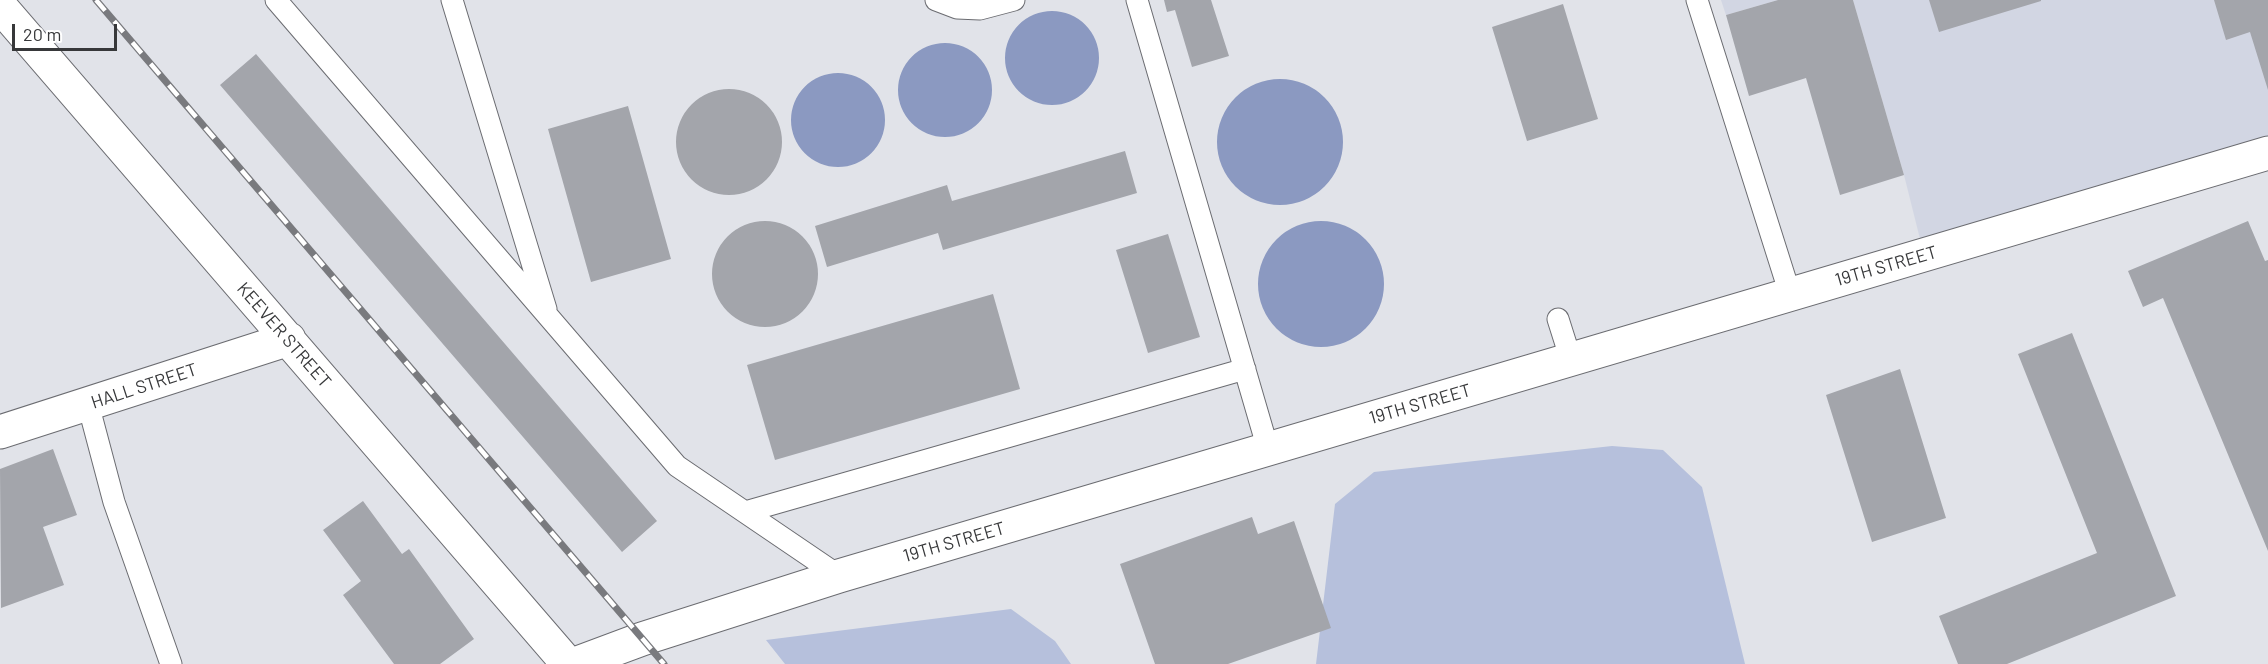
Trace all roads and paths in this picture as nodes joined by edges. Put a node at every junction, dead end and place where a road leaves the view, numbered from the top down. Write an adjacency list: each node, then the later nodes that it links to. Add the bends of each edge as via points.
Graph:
1 (276, 0): 10 (lane)
2 (452, 0): 10 (lane)
3 (936, 0): 4 (lane, via 957,8 980,9)
4 (1014, 0)
5 (1137, 0): 14 (lane)
6 (1698, 0): 9 (lane)
7 (0, 6): 12 (street, KEEVER STREET)
8 (2268, 153): 9 (street, 19TH STREET)
9 (1790, 294): 13 (street, 19TH STREET)
10 (548, 316): 18 (lane, via 677,466)
11 (1558, 319): 13 (lane)
12 (289, 339): 15 (street, HALL STREET); 21 (street, KEEVER STREET)
13 (1571, 360): 17 (street, 19TH STREET)
14 (1245, 369): 17 (lane); 18 (lane)
15 (88, 404): 16 (street, HALL STREET); 20 (lane, via 114,502)
16 (0, 432)
17 (1268, 449): 19 (street, 19TH STREET)
18 (745, 512): 19 (lane)
19 (839, 576): 22 (street, 19TH STREET)
20 (171, 664)
21 (568, 664)
22 (575, 664)

